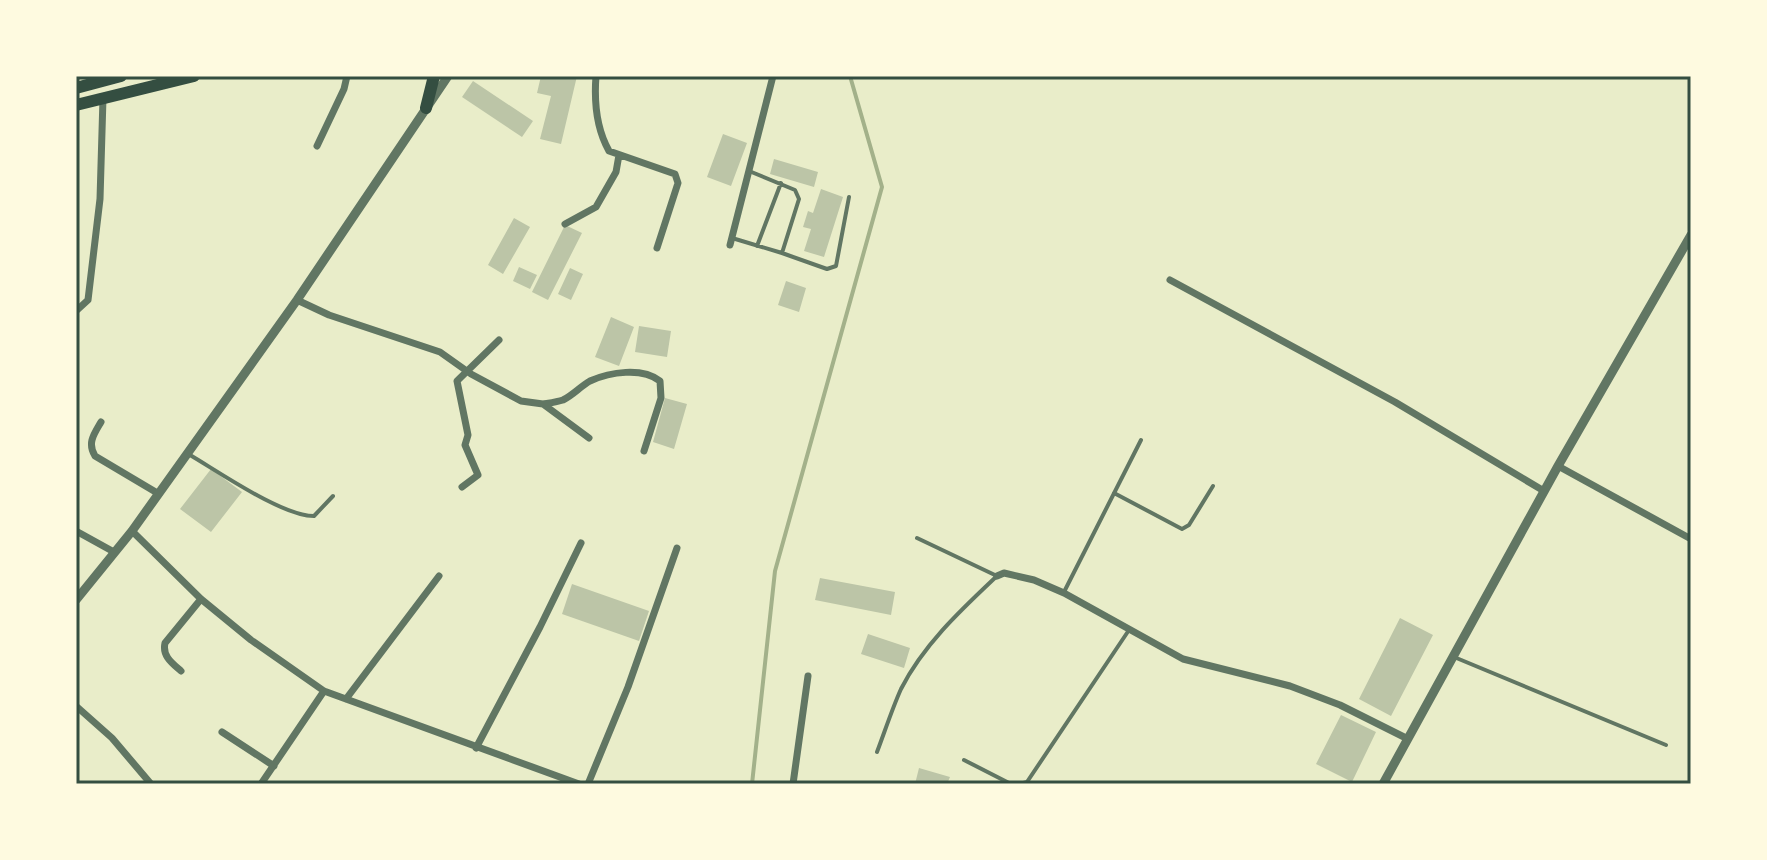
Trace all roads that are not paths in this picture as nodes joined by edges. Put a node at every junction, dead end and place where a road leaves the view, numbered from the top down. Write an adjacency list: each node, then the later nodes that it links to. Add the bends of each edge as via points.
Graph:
1 (194, 76): 9 (main road)
2 (347, 76): 12 (street)
3 (434, 76): 11 (main road)
4 (446, 76): 11 (street)
5 (596, 76): 13 (street, via 601,137 609,151)
6 (773, 76): 14 (street)
7 (112, 77): 8 (main road)
8 (76, 88)
9 (103, 98): 10 (main road); 25 (street, via 100,199 88,300)
10 (76, 105)
11 (426, 108): 24 (street)
12 (317, 146)
13 (619, 155): 17 (street, via 616,172 596,207); 21 (street, via 675,174 678,183)
14 (749, 171): 15 (lane); 19 (street)
15 (781, 183): 20 (lane); 22 (lane, via 799,196)
16 (849, 197): 22 (lane, via 836,266 827,269)
17 (565, 224)
18 (1691, 235): 34 (street)
19 (731, 241): 20 (lane)
20 (757, 246): 22 (lane)
21 (657, 248)
22 (782, 253)
23 (1170, 280): 37 (street, via 1395,402)
24 (297, 300): 27 (street, via 440,352); 33 (street)
25 (76, 311)
26 (499, 340): 27 (street)
27 (466, 371): 28 (street, via 521,401); 36 (street, via 457,383 468,435 465,445 478,475)
28 (543, 404): 30 (street); 32 (street, via 563,400 608,376 654,376 660,381 661,398)
29 (101, 422): 39 (street, via 92,438 95,456)
30 (589, 438)
31 (1141, 440): 38 (lane)
32 (644, 451)
33 (188, 453): 39 (street); 40 (lane, via 303,516 314,516)
34 (1558, 466): 37 (street); 44 (street)
35 (1213, 486): 38 (lane, via 1182,529)
36 (462, 487)
37 (1544, 491): 54 (street)
38 (1114, 493): 50 (lane)
39 (159, 494): 42 (street)
40 (333, 496)
41 (76, 531): 47 (street)
42 (132, 531): 47 (street); 51 (street)
43 (917, 538): 49 (lane)
44 (1691, 539)
45 (581, 543): 63 (street)
46 (677, 548): 70 (street)
47 (114, 552): 52 (street)
48 (439, 576): 58 (street)
49 (997, 576): 50 (street, via 1014,574); 64 (lane, via 924,652 902,689)
50 (1064, 593): 53 (street)
51 (201, 599): 55 (street, via 163,650); 57 (street)
52 (76, 600)
53 (1129, 630): 61 (street, via 1183,659 1290,686); 73 (lane, via 1027,782)
54 (1453, 656): 61 (street); 62 (lane)
55 (181, 671)
56 (808, 676): 71 (street)
57 (324, 691): 58 (street); 66 (street)
58 (346, 699): 63 (street)
59 (76, 706): 67 (street)
60 (222, 732): 66 (street)
61 (1408, 739): 74 (street)
62 (1666, 745)
63 (476, 748): 69 (street)
64 (877, 752)
65 (964, 760): 72 (lane)
66 (274, 766): 68 (street)
67 (151, 784)
68 (261, 784)
69 (579, 784)
70 (588, 784)
71 (793, 784)
72 (1011, 784)
73 (1020, 784)
74 (1383, 784)

